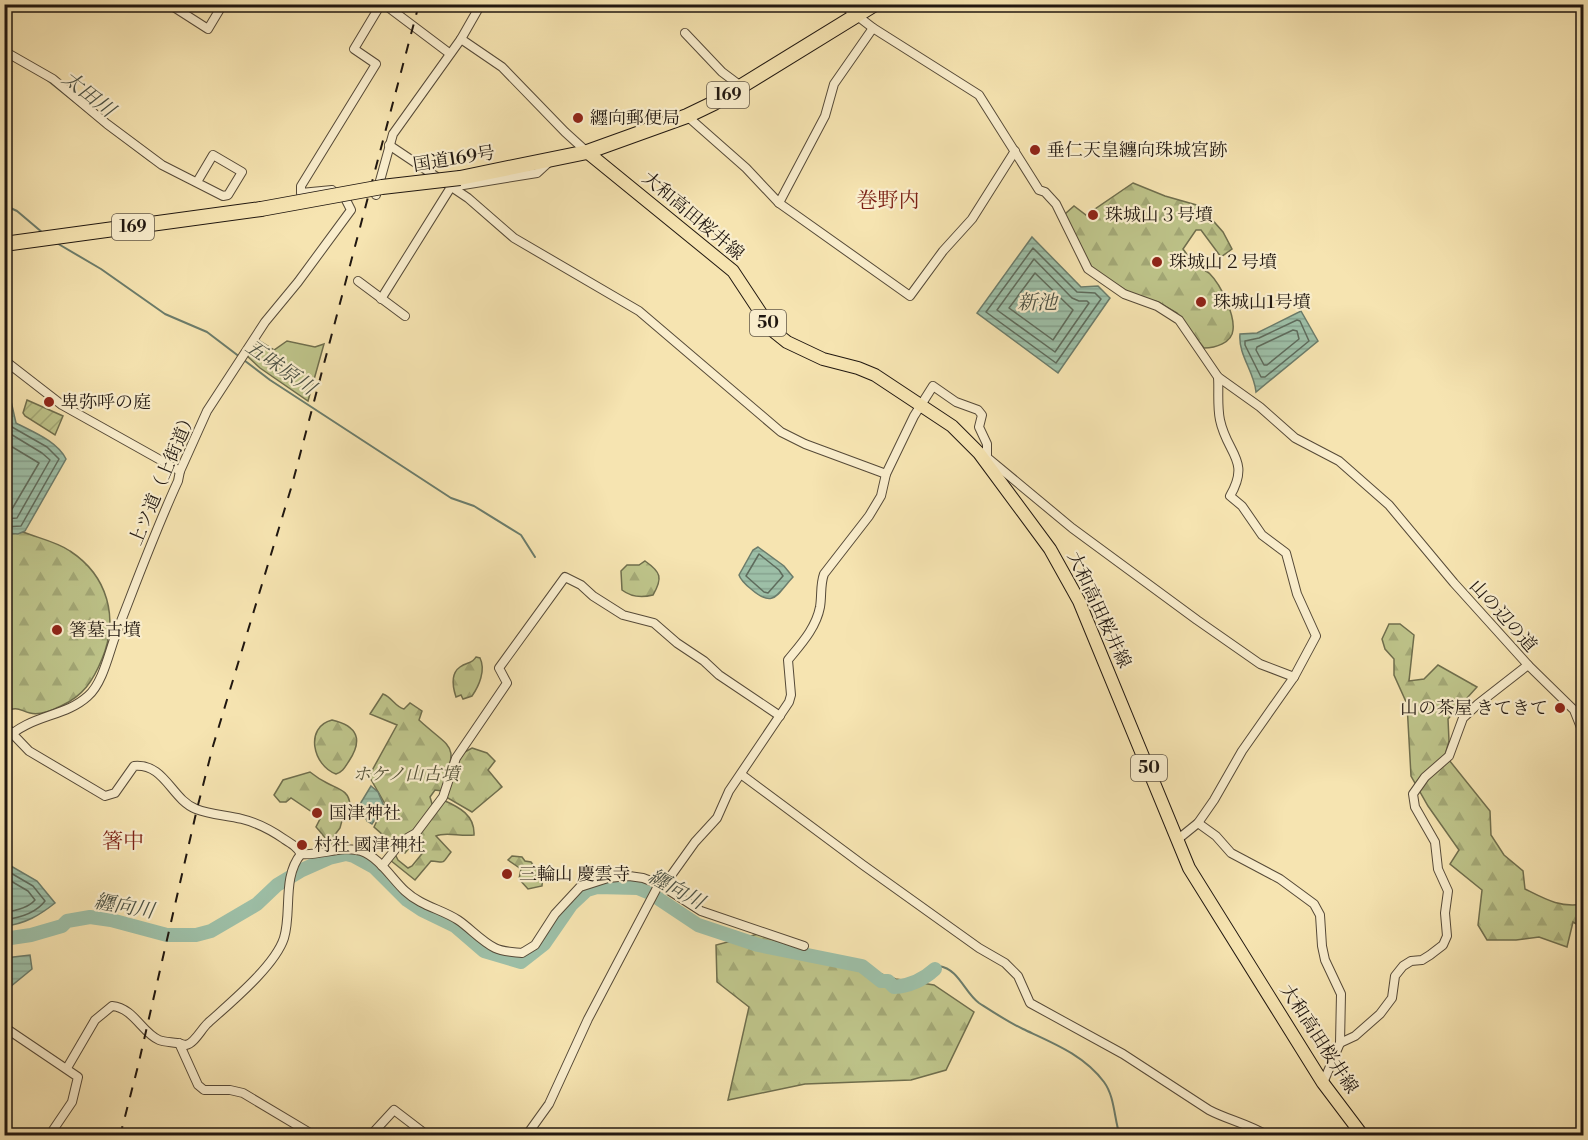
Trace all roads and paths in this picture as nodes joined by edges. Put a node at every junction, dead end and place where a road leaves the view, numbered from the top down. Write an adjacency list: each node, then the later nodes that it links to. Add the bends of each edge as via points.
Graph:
1 (169, 4): 2 (street, via 208,29)
2 (223, 4)
3 (383, 4): 12 (street); 30 (street, 上ツ道（上街道）, via 354,49 376,64 301,186 301,193 340,189 351,210 265,322 207,411)
4 (481, 4): 10 (street)
5 (842, 4): 7 (street)
6 (875, 4): 7 (highway, 国道169号 / 169)
7 (857, 16): 8 (street); 13 (highway, 国道169号 / 169)
8 (873, 28): 16 (street, via 979,95); 21 (street, via 834,84 825,116)
9 (685, 33): 13 (street)
10 (460, 39): 12 (street); 17 (street, via 502,67)
11 (4, 51): 18 (street, via 53,79 162,165)
12 (449, 53): 15 (street)
13 (741, 87): 14 (highway, 国道169号 / 169)
14 (687, 116): 17 (highway, 国道169号 / 169); 21 (street)
15 (389, 145): 19 (street); 20 (street)
16 (1015, 151): 21 (street, via 972,219 910,296); 27 (street, via 1039,190 1056,204 1088,269 1124,294 1157,306 1179,320)
17 (587, 152): 19 (highway, 国道169号 / 169); 28 (main road, 大和高田桜井線 / 50, via 733,271 772,330 787,342 823,359 875,375)
18 (197, 182): 18 (street, via 228,195 242,172 213,155)
19 (456, 183): 22 (highway, 国道169号 / 169, bridge, via 381,188 261,209); 24 (street); 31 (street, via 514,238 639,310 781,432)
20 (376, 195)
21 (779, 203)
22 (4, 244)
23 (358, 282): 24 (street)
24 (381, 299): 25 (street)
25 (405, 316)
26 (4, 360): 30 (street, via 62,405)
27 (1218, 377): 32 (street, 山の辺の道, via 1260,406 1295,438 1331,455 1389,505); 33 (street, via 1219,419 1240,469 1230,496 1262,535 1286,553 1297,594 1316,636)
28 (921, 404): 29 (main road, 大和高田桜井線 / 50); 29 (street, via 933,386 956,402 978,410 982,415 979,427 987,444); 31 (street)
29 (983, 455): 33 (street, via 1072,528 1197,620 1260,664); 41 (main road, 大和高田桜井線 / 50, via 1050,549 1079,601)
30 (180, 471): 36 (street, 上ツ道（上街道）, via 102,675 89,695)
31 (886, 474): 34 (street, via 881,496 869,516 820,582 817,618 788,660 791,695)
32 (1528, 665): 37 (street, via 1574,710); 48 (street, 山の辺の道, via 1464,718 1449,756 1413,794 1415,807 1436,842 1438,869 1448,891 1448,936 1430,955 1403,966 1395,976 1392,998 1380,1014 1355,1036)
33 (1294, 677): 40 (street)
34 (780, 716): 39 (street); 43 (street, via 719,675 654,623 623,615 565,577 499,668 507,684 456,758 443,797 416,833 402,842)
35 (4, 725): 36 (street)
36 (11, 734): 38 (street, 上ツ道（上街道）); 42 (street, via 29,751 105,796 115,793 134,766 143,765 163,776 189,805 266,826)
37 (1584, 735)
38 (4, 741)
39 (742, 775): 44 (street, via 729,791 717,818 694,842 670,877); 56 (street, via 1005,963 1018,976 1030,1003 1123,1054 1216,1114)
40 (1197, 823): 41 (street); 48 (street, via 1216,836 1230,853 1280,879 1314,904 1320,915 1326,960 1341,994)
41 (1177, 840): 50 (main road, 大和高田桜井線 / 50, via 1204,893)
42 (301, 854): 43 (street, via 358,851); 47 (street, via 290,881 288,915 278,952 189,1044)
43 (382, 866): 44 (street, via 419,902 456,918 495,948 522,953 535,945 555,914 580,887 629,876)
44 (658, 886): 45 (street, via 701,911); 55 (street, via 588,1019 549,1104)
45 (804, 946)
46 (4, 1027): 49 (street)
47 (179, 1043): 49 (street, via 158,1040 122,1007 112,1006 95,1020); 52 (street, via 204,1090 243,1093)
48 (1340, 1043): 50 (street)
49 (67, 1068): 51 (street, via 78,1077 72,1102)
50 (1323, 1083): 57 (main road, 大和高田桜井線 / 50)
51 (49, 1136)
52 (315, 1136)
53 (370, 1136): 54 (street, via 393,1110)
54 (428, 1136)
55 (526, 1136)
56 (1268, 1136)
57 (1363, 1136)

